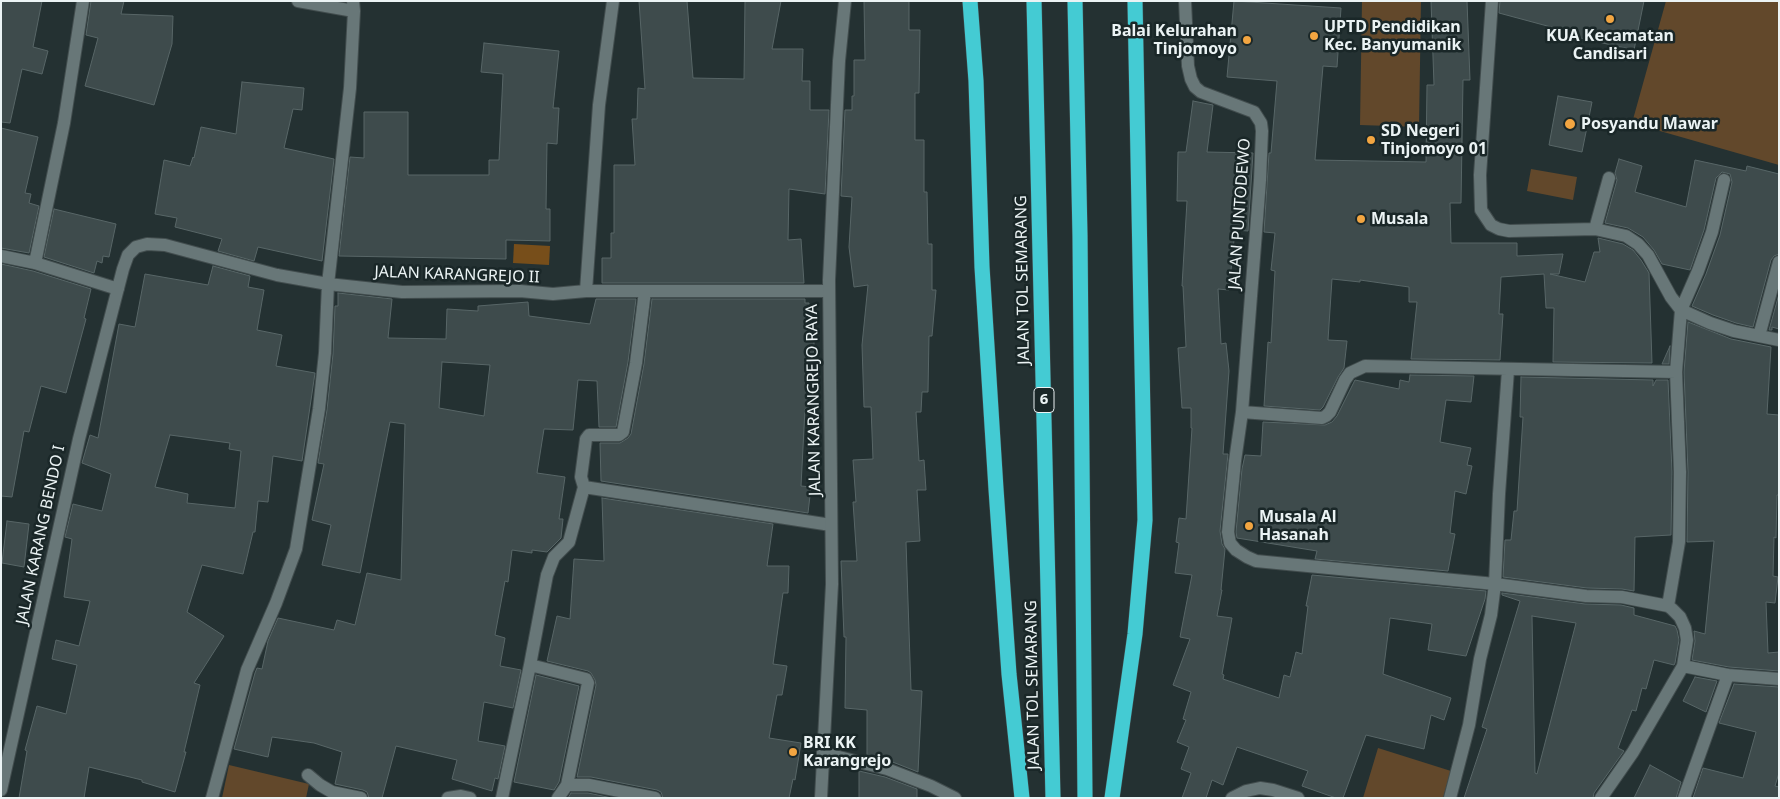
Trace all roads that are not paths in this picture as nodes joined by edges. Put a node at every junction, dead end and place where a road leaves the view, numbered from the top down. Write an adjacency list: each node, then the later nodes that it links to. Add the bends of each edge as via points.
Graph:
1 (83, 1): 17 (street, via 64,123)
2 (298, 1): 11 (street)
3 (613, 1): 20 (street, via 599,105)
4 (845, 1): 22 (street, JALAN KARANGREJO RAYA, via 839,61)
5 (970, 1): 50 (highway, via 982,267 1010,674)
6 (1034, 1): 51 (highway, JALAN TOL SEMARANG / 6)
7 (1075, 1): 52 (highway)
8 (1135, 1): 53 (highway, via 1145,520 1135,634)
9 (1185, 1): 28 (street, JALAN PUNTODEWO, via 1188,66 1195,87 1254,112 1261,123 1260,180)
10 (1492, 1): 14 (street, via 1480,175 1481,210 1491,225 1509,231)
11 (353, 6): 18 (street, via 347,115)
12 (1609, 178): 14 (street)
13 (1724, 180): 23 (street, via 1712,232)
14 (1595, 229): 23 (street, via 1626,236 1638,244)
15 (1, 256): 17 (street)
16 (1779, 262): 24 (street)
17 (35, 263): 19 (street)
18 (328, 284): 19 (street, JALAN KARANGREJO II, via 277,275 165,245 147,244 136,247 128,255); 20 (street, JALAN KARANGREJO II, via 402,292 520,291 553,294); 41 (street, via 319,409 296,549 247,670)
19 (118, 289): 40 (street, JALAN KARANG BENDO I, via 79,439)
20 (586, 291): 21 (street, JALAN KARANGREJO II)
21 (645, 291): 22 (street, JALAN KARANGREJO II); 29 (street, via 623,432 587,437 581,478)
22 (829, 291): 30 (street, JALAN KARANGREJO RAYA)
23 (1681, 310): 24 (street, via 1734,331); 27 (street)
24 (1759, 336): 25 (street)
25 (1779, 340)
26 (1508, 370): 27 (street); 28 (street, via 1365,366 1350,373 1330,412 1322,418); 31 (street)
27 (1676, 372): 32 (street, via 1679,542)
28 (1242, 412): 31 (street, JALAN PUNTODEWO, via 1228,532 1230,543 1236,550 1256,561)
29 (584, 487): 30 (street); 33 (street, via 569,542 554,557 547,575)
30 (831, 525): 37 (street, JALAN KARANGREJO RAYA, via 832,584)
31 (1495, 584): 32 (street, JALAN PUNTODEWO); 56 (street, via 1469,725)
32 (1668, 606): 34 (street, via 1680,617 1685,628 1687,640)
33 (530, 665): 39 (street, via 586,679 588,683); 45 (street)
34 (1683, 666): 35 (street); 57 (street, via 1633,752)
35 (1728, 676): 36 (street); 58 (street)
36 (1779, 679)
37 (824, 753): 48 (street, JALAN KARANGREJO RAYA); 49 (street, via 887,769)
38 (308, 776): 42 (street, via 332,792)
39 (567, 785): 46 (street); 47 (street, via 589,785)
40 (1, 790)
41 (212, 798)
42 (361, 798)
43 (448, 798): 44 (street)
44 (470, 798)
45 (502, 798)
46 (558, 798)
47 (655, 798)
48 (821, 798)
49 (955, 798)
50 (1022, 798)
51 (1053, 798)
52 (1086, 798)
53 (1112, 798)
54 (1232, 798): 55 (street, via 1260,788)
55 (1298, 798)
56 (1450, 798)
57 (1601, 798)
58 (1684, 798)

